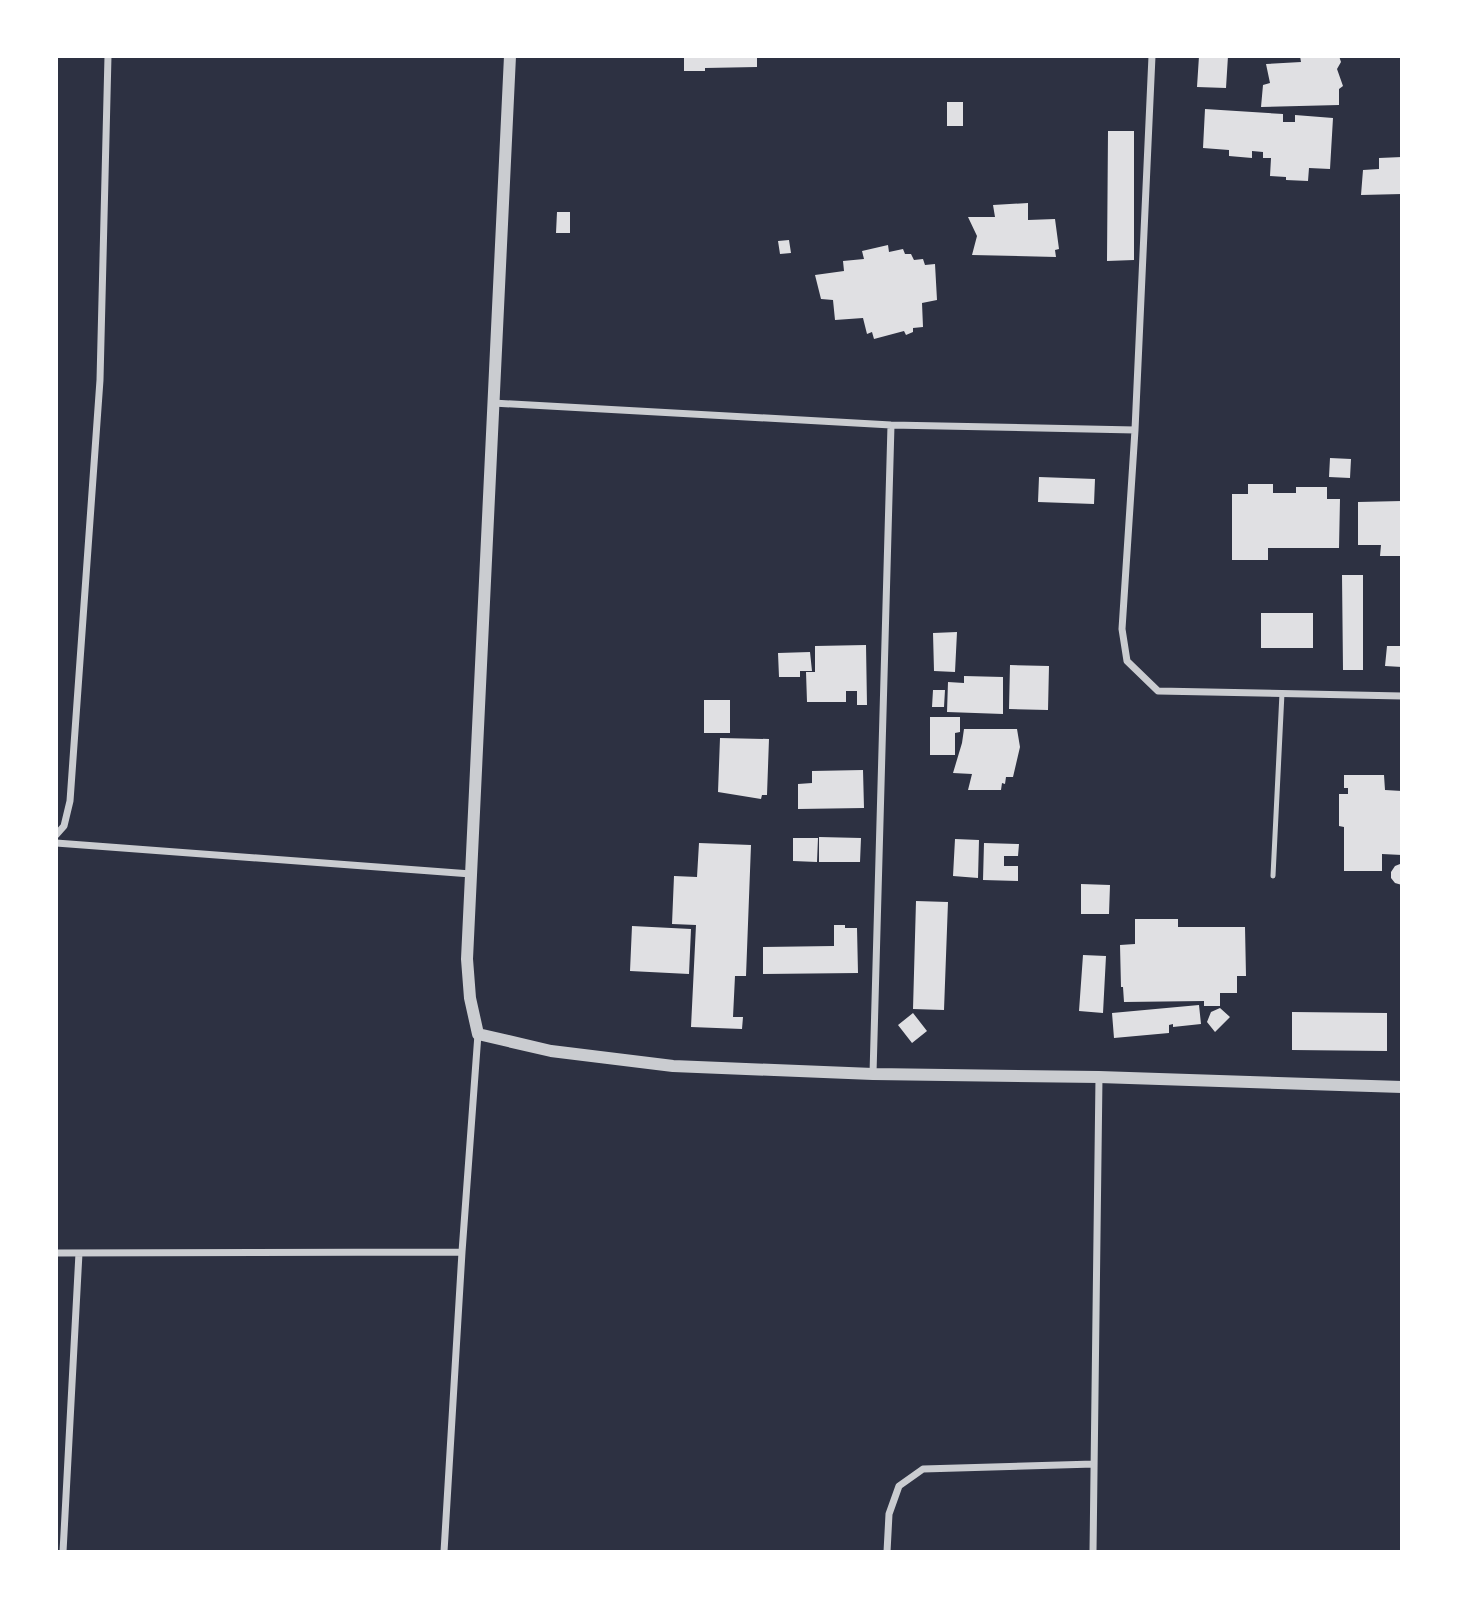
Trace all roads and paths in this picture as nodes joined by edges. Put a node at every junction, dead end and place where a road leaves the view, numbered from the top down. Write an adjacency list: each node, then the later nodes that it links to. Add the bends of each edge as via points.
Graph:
1 (108, 56): 9 (street, via 99,394 70,801 64,826)
2 (510, 56): 4 (street)
3 (1152, 56): 6 (street)
4 (492, 403): 5 (street); 11 (street)
5 (891, 425): 6 (street); 14 (street)
6 (1135, 430): 7 (street, via 1122,629 1127,661 1158,691)
7 (1282, 694): 8 (street); 12 (lane)
8 (1402, 696)
9 (56, 835)
10 (56, 843): 11 (street)
11 (471, 874): 13 (street, via 467,959)
12 (1273, 876)
13 (478, 1034): 14 (street, via 551,1051 673,1066); 17 (street)
14 (873, 1074): 15 (street)
15 (1099, 1077): 16 (street); 20 (street)
16 (1402, 1087)
17 (462, 1252): 19 (street); 22 (street)
18 (56, 1253): 19 (street)
19 (79, 1253): 21 (street)
20 (1094, 1464): 23 (street, via 923,1469 899,1486 889,1514); 24 (street)
21 (63, 1552)
22 (444, 1552)
23 (887, 1552)
24 (1093, 1552)

